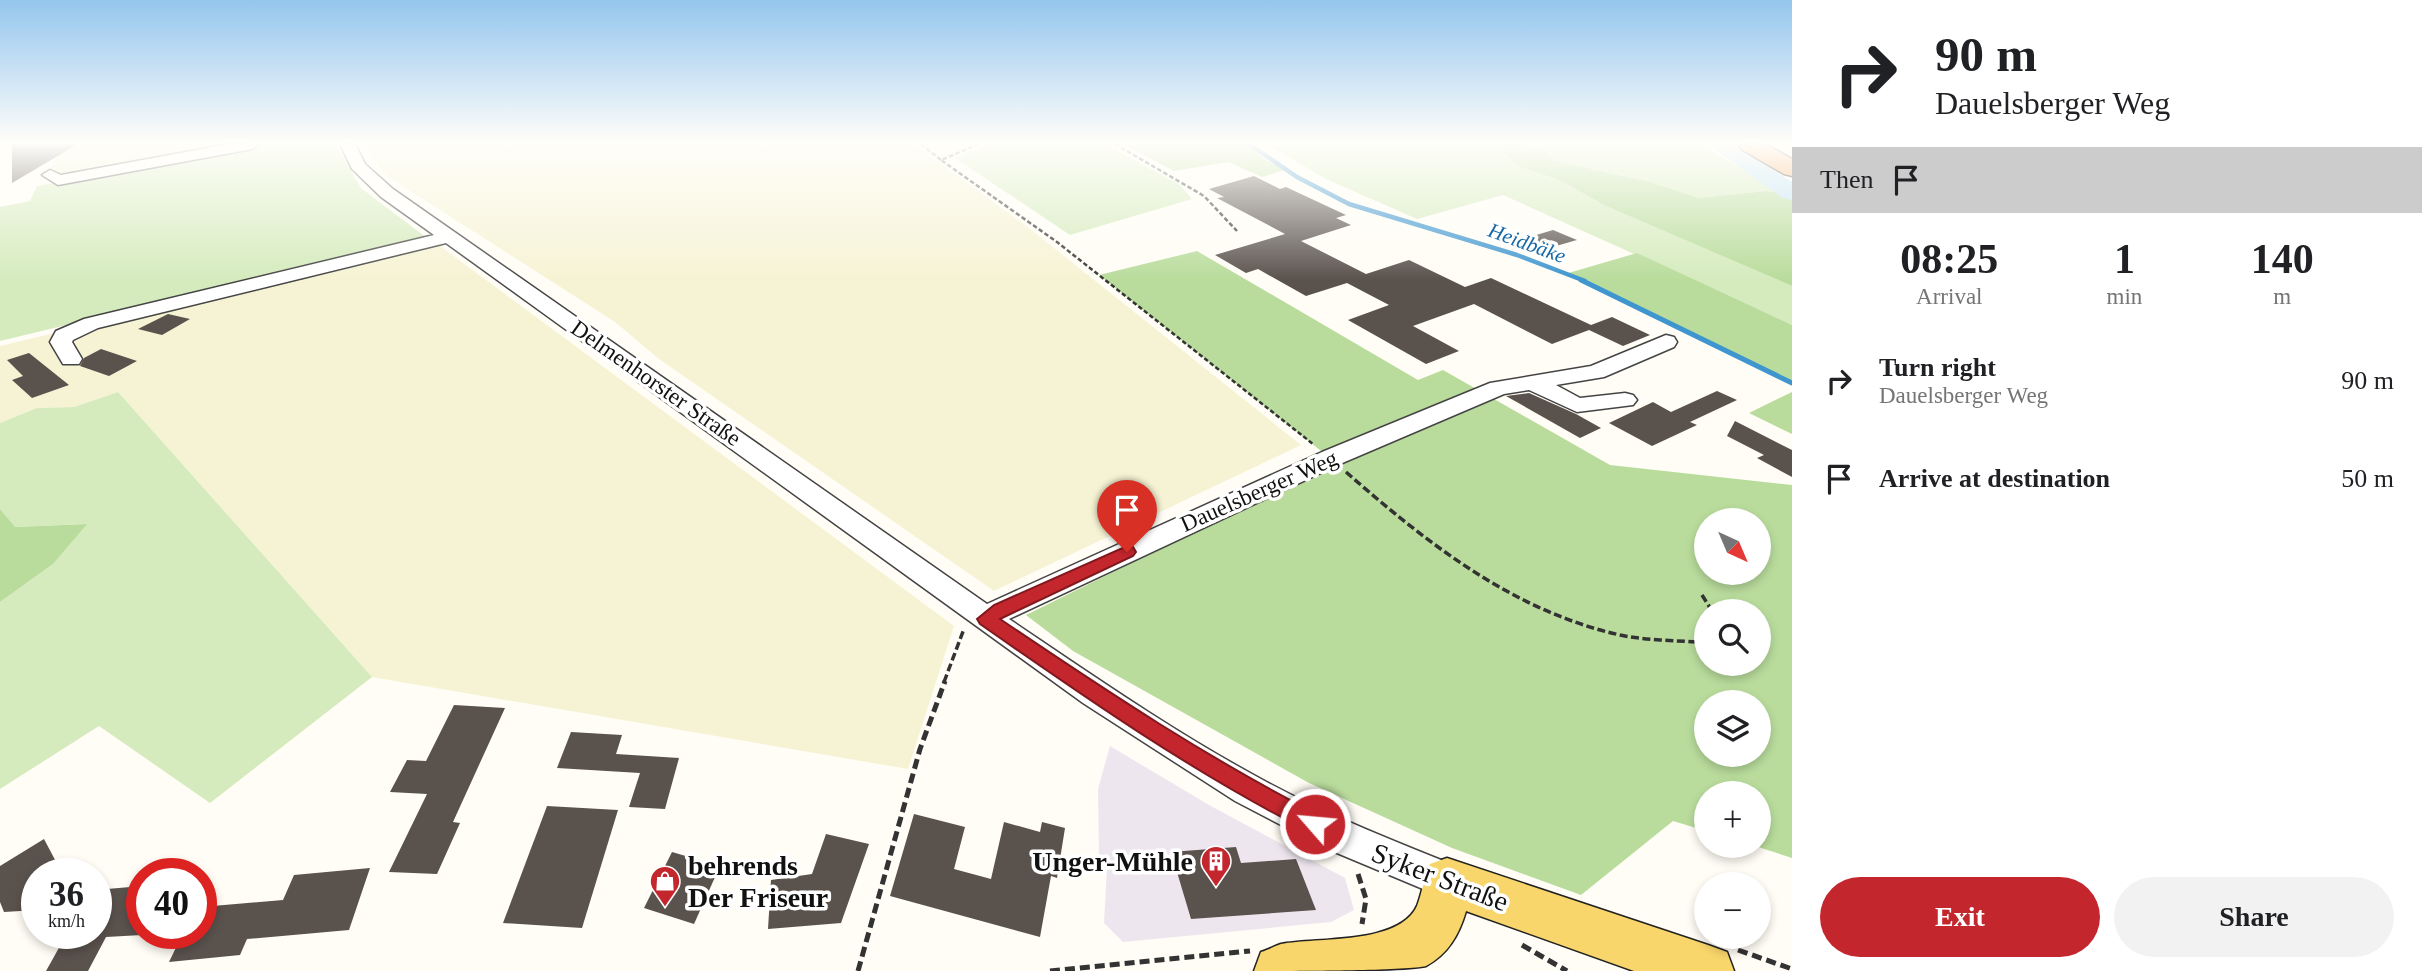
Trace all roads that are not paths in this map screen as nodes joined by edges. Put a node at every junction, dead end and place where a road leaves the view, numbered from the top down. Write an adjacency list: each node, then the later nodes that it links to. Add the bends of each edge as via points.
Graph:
1 (383, 189): 2 (street, Delmenhorster Straße)
2 (449, 237): 4 (lane, via 91,323 64,336 61,342); 7 (street, Delmenhorster Straße)
3 (1665, 342): 5 (street, Dauelsberger Weg, via 1596,372)
4 (71, 359)
5 (1531, 382): 6 (street, via 1577,405); 7 (street, Dauelsberger Weg, via 1498,388 1331,458)
6 (1625, 400)
7 (981, 616): 8 (street, Syker Straße, via 1248,790 1338,836)
8 (1447, 881): 9 (main road, via 1437,920 1428,933 1399,952 1360,961); 10 (main road, Syker Straße)
9 (1268, 960)
10 (1699, 970)

